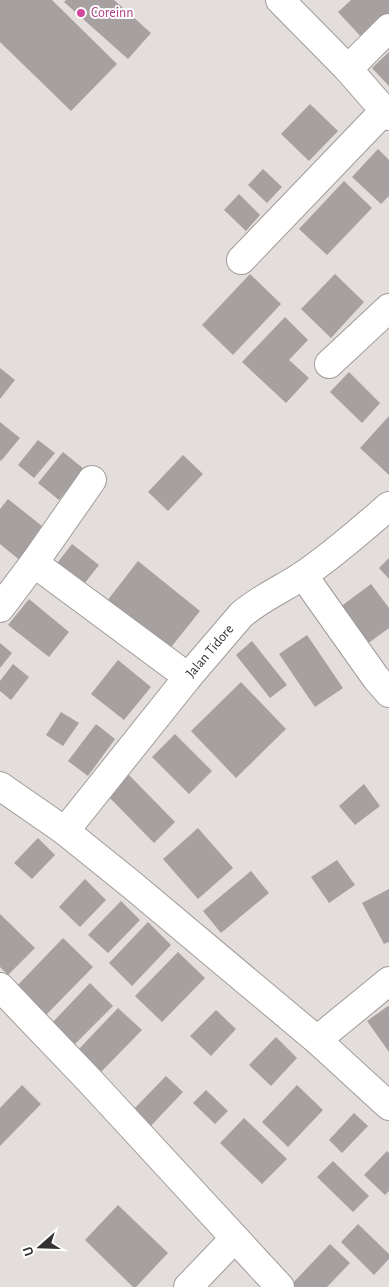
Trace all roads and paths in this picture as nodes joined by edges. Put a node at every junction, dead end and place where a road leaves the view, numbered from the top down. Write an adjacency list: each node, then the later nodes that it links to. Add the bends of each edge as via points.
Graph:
1 (280, 0): 3 (street)
2 (389, 28): 3 (street)
3 (348, 69): 4 (street)
4 (386, 114): 5 (street)
5 (241, 260)
6 (389, 308): 7 (street)
7 (329, 364)
8 (92, 480): 10 (street)
9 (389, 506): 11 (street, Jalan Tidore)
10 (34, 563): 12 (street); 13 (street)
11 (303, 575): 13 (street, Jalan Tidore, via 250,607); 14 (street)
12 (0, 608)
13 (188, 677): 16 (street, Jalan Tidore)
14 (389, 692)
15 (0, 786): 16 (street)
16 (66, 831): 19 (street)
17 (389, 981): 19 (street)
18 (0, 987): 21 (street)
19 (317, 1040): 20 (street)
20 (389, 1106)
21 (234, 1239): 22 (street); 23 (street)
22 (188, 1287)
23 (280, 1287)

